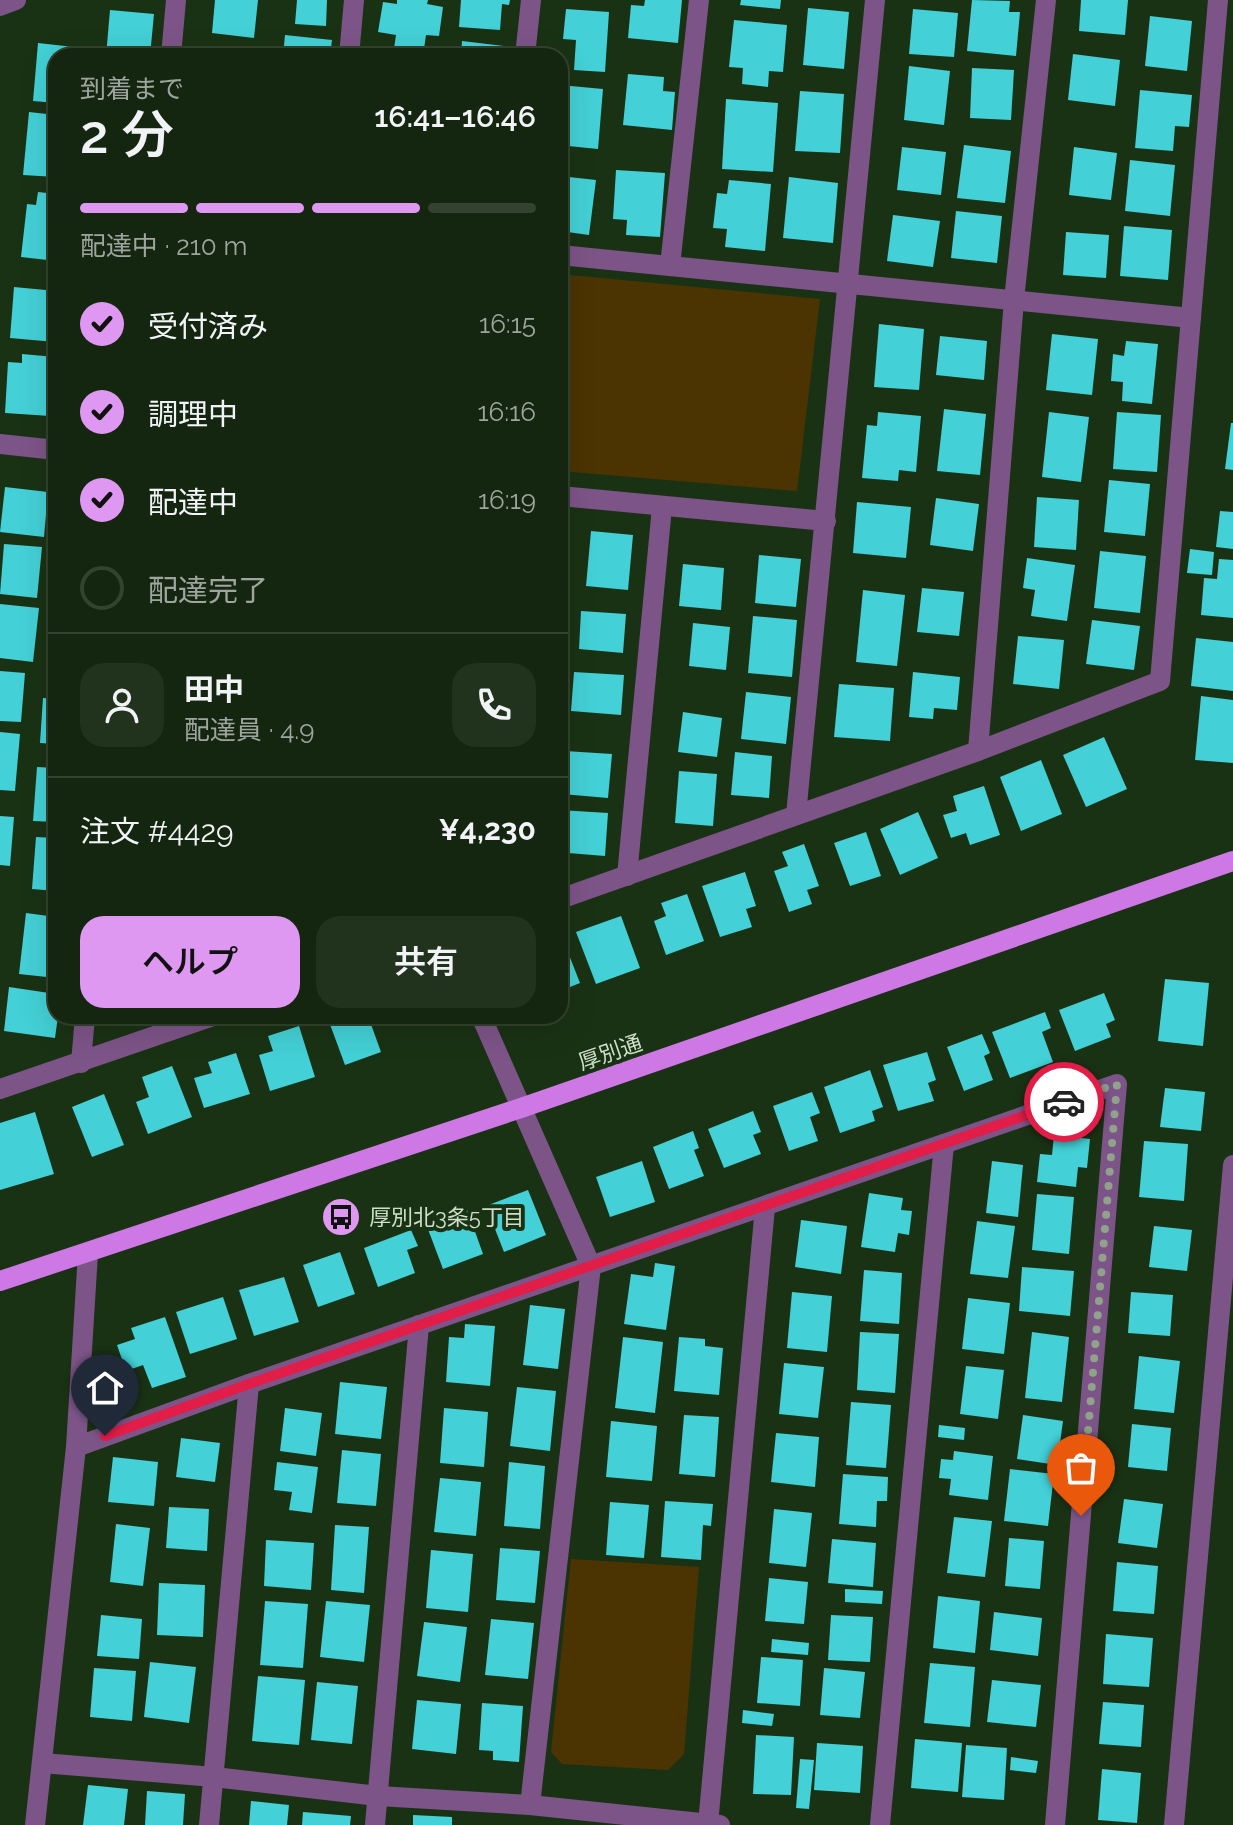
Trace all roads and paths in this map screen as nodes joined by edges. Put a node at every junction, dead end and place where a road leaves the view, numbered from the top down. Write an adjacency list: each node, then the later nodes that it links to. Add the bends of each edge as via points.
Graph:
1 (16, 0): 9 (street)
2 (176, 0): 11 (street)
3 (354, 0): 12 (street)
4 (531, 0): 13 (street)
5 (699, 0): 15 (street)
6 (875, 0): 16 (street)
7 (1046, 0): 17 (street)
8 (1218, 0): 18 (street)
9 (0, 5): 10 (street)
10 (0, 16)
11 (172, 48)
12 (350, 48)
13 (526, 48)
14 (568, 256): 15 (street)
15 (670, 266): 16 (street)
16 (847, 283): 17 (street); 23 (street)
17 (1014, 300): 18 (street); 24 (street)
18 (1191, 318): 24 (street, via 1160,681)
19 (0, 444): 20 (street)
20 (48, 449)
21 (568, 497): 22 (street)
22 (662, 507): 23 (street); 27 (street)
23 (826, 521): 25 (street)
24 (978, 751): 25 (street)
25 (796, 815): 27 (street)
26 (1233, 861): 34 (main road, 厚別通)
27 (627, 876): 28 (street)
28 (568, 896)
29 (84, 1024): 32 (street)
30 (191, 1024): 32 (street)
31 (484, 1024): 34 (street)
32 (81, 1063): 33 (street)
33 (0, 1089)
34 (521, 1108): 38 (main road, 厚別通); 40 (street)
35 (944, 1144): 37 (street); 53 (street); 54 (street, via 1117,1084)
36 (1233, 1165): 39 (street)
37 (765, 1207): 40 (street); 49 (street)
38 (88, 1253): 41 (main road, 厚別通); 44 (street)
39 (1229, 1253): 55 (street)
40 (591, 1266): 42 (street); 48 (street)
41 (0, 1281)
42 (419, 1325): 43 (street); 47 (street)
43 (249, 1384): 44 (street); 46 (street)
44 (76, 1447): 45 (street)
45 (42, 1763): 46 (street); 50 (street)
46 (214, 1777): 47 (street); 51 (street)
47 (378, 1796): 48 (street); 52 (street)
48 (530, 1805): 49 (street)
49 (714, 1824)
50 (35, 1825)
51 (209, 1825)
52 (375, 1825)
53 (880, 1825)
54 (1055, 1825)
55 (1174, 1825)

